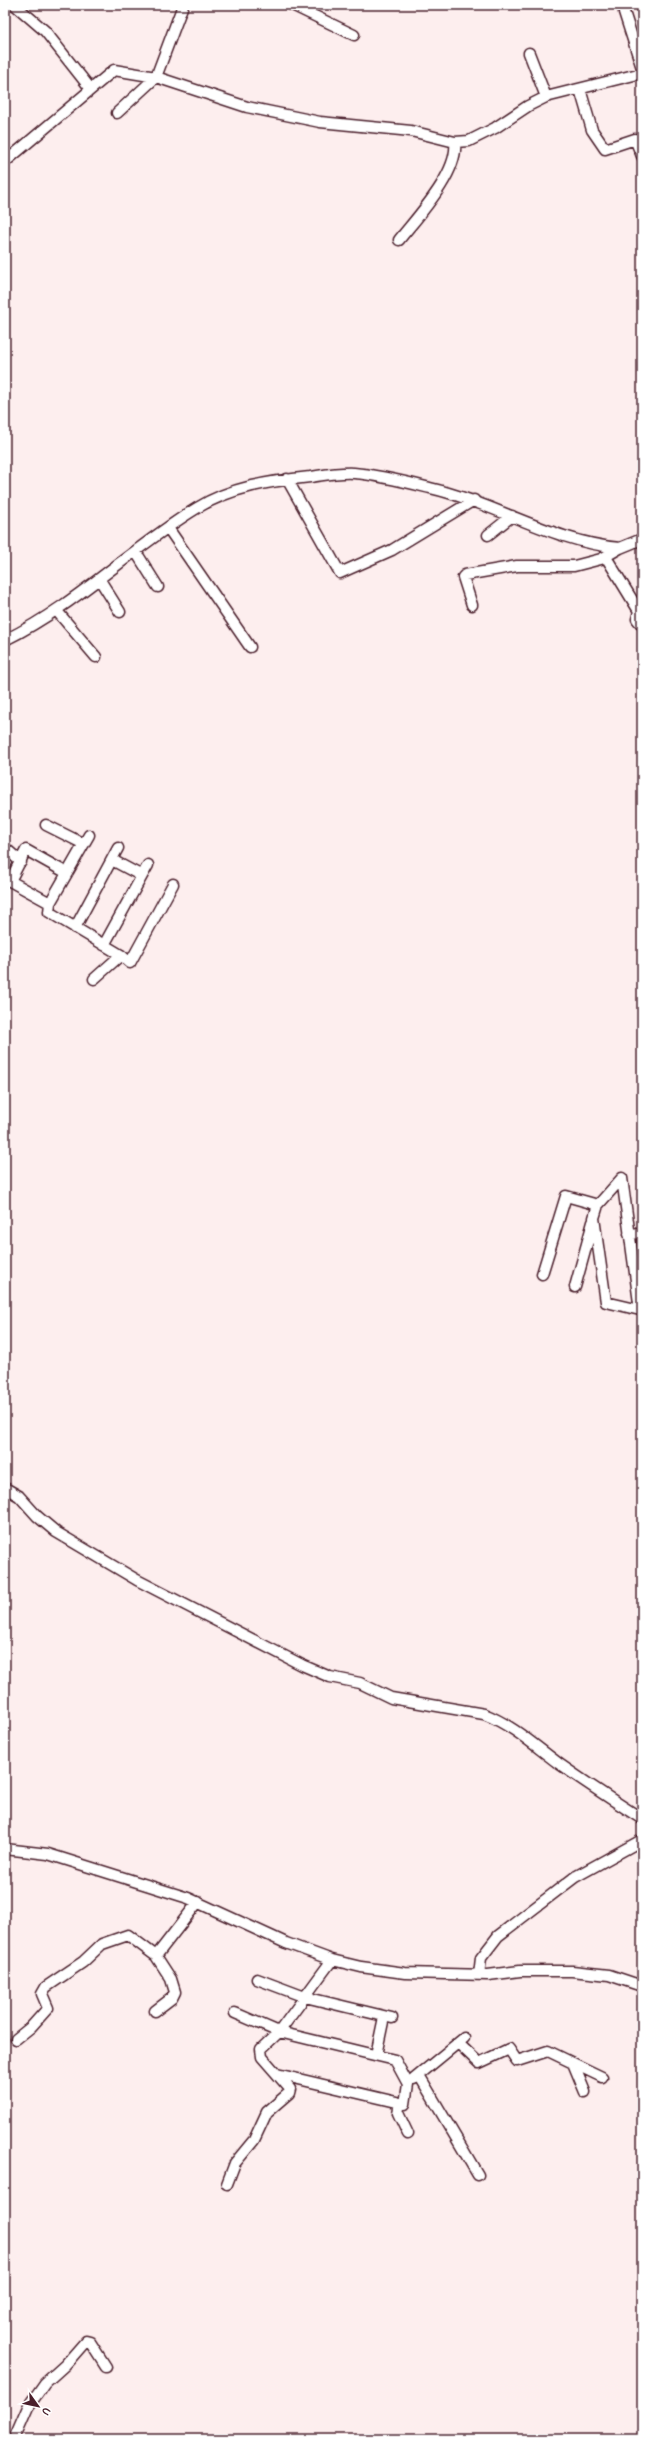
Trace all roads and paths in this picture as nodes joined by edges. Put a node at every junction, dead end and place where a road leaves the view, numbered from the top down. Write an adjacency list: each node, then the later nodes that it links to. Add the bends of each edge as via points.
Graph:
1 (15, 5): 10 (street, via 45,31)
2 (184, 5): 9 (street)
3 (292, 5): 5 (street)
4 (624, 12): 7 (street)
5 (354, 34)
6 (529, 54): 12 (street)
7 (642, 68)
8 (642, 73): 11 (street)
9 (156, 77): 10 (street, via 114,70); 13 (street, via 144,91); 14 (street, via 247,107 320,122 411,131)
10 (90, 88): 16 (street)
11 (580, 89): 12 (street); 15 (street, via 592,130 605,150 635,139)
12 (546, 98): 14 (street, via 469,141)
13 (117, 113)
14 (455, 142): 17 (street, via 456,151 443,182)
15 (642, 156)
16 (6, 159)
17 (399, 240)
18 (287, 479): 19 (street, via 354,473 431,488); 19 (street, via 340,573 392,550); 21 (street, via 265,482 226,494 197,508)
19 (474, 500): 20 (street)
20 (512, 516): 22 (street); 24 (street, via 555,533 600,546)
21 (168, 528): 25 (street); 34 (street)
22 (488, 535)
23 (642, 539): 24 (street)
24 (620, 548): 26 (street)
25 (136, 552): 27 (street); 28 (street)
26 (606, 557): 29 (street, via 574,566 517,566 465,575 463,577); 32 (street, via 639,610 637,619)
27 (100, 580): 30 (street); 31 (street)
28 (158, 587)
29 (472, 604)
30 (56, 610): 33 (street); 35 (street)
31 (120, 612)
32 (642, 625)
33 (5, 640)
34 (250, 647)
35 (96, 657)
36 (46, 825): 42 (street, via 86,839)
37 (5, 848): 40 (street)
38 (118, 848): 39 (street)
39 (112, 860): 43 (street); 46 (street)
40 (21, 862): 42 (street, via 26,850); 45 (street, via 10,881)
41 (148, 865): 43 (street)
42 (67, 873): 45 (street)
43 (142, 876): 47 (street)
44 (173, 884): 48 (street, via 130,964)
45 (50, 903): 46 (street, via 49,912)
46 (75, 928): 47 (street)
47 (104, 944): 48 (street)
48 (121, 955): 49 (street)
49 (94, 979)
50 (598, 1205): 51 (street); 53 (street, via 622,1178); 54 (street, via 566,1196)
51 (594, 1218): 53 (street, via 606,1302 640,1310); 55 (street)
52 (642, 1233): 53 (street)
53 (629, 1234)
54 (542, 1274)
55 (575, 1287)
56 (5, 1488): 57 (street, via 19,1496 37,1516 61,1535 185,1606 302,1666 330,1677 360,1683 397,1700 495,1718 519,1732 558,1763)
57 (642, 1819)
58 (642, 1840): 63 (street, via 575,1877 498,1936 481,1958)
59 (5, 1850): 60 (street, via 48,1854)
60 (198, 1902): 61 (street); 62 (street, via 286,1943)
61 (156, 1956): 67 (street, via 171,1979 175,1992 172,1998); 70 (street, via 128,1935 102,1944 83,1962 46,1987 42,1994 48,2008)
62 (332, 1960): 63 (street, via 404,1973); 66 (street)
63 (479, 1975): 65 (street, via 520,1971 572,1971 609,1975)
64 (257, 1979): 66 (street)
65 (642, 1986)
66 (305, 1997): 69 (street); 71 (street, via 388,2018)
67 (155, 2011)
68 (235, 2013): 69 (street)
69 (280, 2032): 71 (street); 73 (street, via 260,2052)
70 (16, 2039)
71 (376, 2055): 76 (street, via 395,2060)
72 (573, 2063): 74 (street, via 548,2051 517,2061 509,2050 479,2063 461,2041); 75 (street); 77 (street)
73 (277, 2074): 78 (street); 81 (street, via 290,2089 289,2093 267,2112 254,2140 235,2164)
74 (419, 2075): 76 (street); 80 (street)
75 (602, 2077)
76 (408, 2084): 78 (street, via 405,2104)
77 (585, 2092)
78 (400, 2103): 79 (street, via 398,2113)
79 (408, 2134)
80 (478, 2175)
81 (227, 2184)
82 (106, 2367): 83 (street, via 90,2342 86,2341 65,2365 44,2383 28,2406)
83 (14, 2439)

